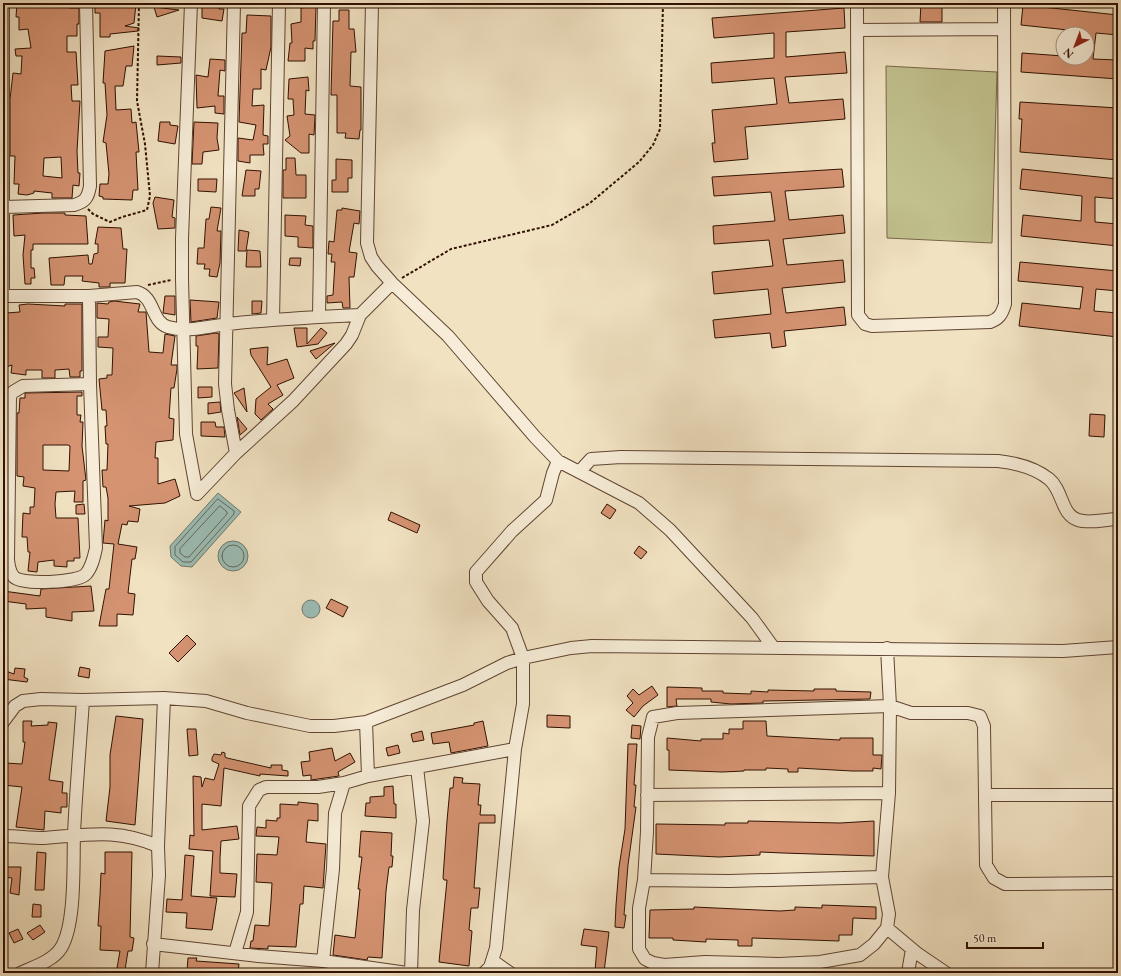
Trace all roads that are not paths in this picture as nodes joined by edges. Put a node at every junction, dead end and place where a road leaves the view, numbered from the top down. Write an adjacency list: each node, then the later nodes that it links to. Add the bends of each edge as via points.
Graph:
1 (3, 3): 12 (street)
2 (86, 3): 12 (street, via 90,186 88,197 82,203 74,205)
3 (191, 3): 20 (street, via 182,238)
4 (234, 3): 19 (street)
5 (279, 3): 18 (street)
6 (324, 3): 17 (street)
7 (372, 3): 13 (street, via 367,243 371,257)
8 (857, 3): 11 (street)
9 (1004, 3): 10 (street)
10 (1004, 29): 11 (street); 11 (street, via 1003,312 997,320 990,322 872,326 865,324 858,315)
11 (857, 30)
12 (4, 207): 14 (street)
13 (392, 283): 16 (street); 23 (street, via 448,336 535,438)
14 (3, 296): 15 (street)
15 (89, 296): 20 (street, via 137,292 144,294 159,322 167,327); 21 (street)
16 (360, 315): 17 (street); 22 (street, via 346,344 294,402)
17 (319, 316): 18 (street)
18 (273, 320): 19 (street)
19 (226, 324): 20 (street); 22 (street, via 225,384)
20 (183, 329): 22 (street, via 186,434 197,494)
21 (90, 384): 21 (street, via 96,548 92,564 86,574 76,579 22,582 14,578 9,570 8,560 10,396 23,386)
22 (236, 453)
23 (558, 461): 24 (street); 29 (street, via 546,500 512,531 476,572 476,582 488,601 512,628)
24 (580, 471): 25 (street, via 592,460 621,457 998,461 1020,464 1050,480 1073,518 1083,521); 26 (street, via 639,503 670,530 752,618)
25 (1118, 519)
26 (772, 647): 28 (street); 29 (street, via 716,649 592,646)
27 (1118, 647): 28 (street, via 1063,651)
28 (887, 648): 32 (street)
29 (523, 658): 34 (street, via 463,685); 35 (street, via 523,704)
30 (164, 698): 31 (street); 34 (street, via 206,701 247,713 310,726); 45 (street)
31 (83, 700): 33 (street, via 23,701 15,706); 43 (street)
32 (890, 706): 39 (street); 40 (street, via 678,713 653,718 648,736); 41 (street, via 911,713 968,713 980,716 984,726)
33 (3, 722)
34 (366, 722): 37 (street)
35 (515, 749): 36 (street); 54 (street, via 506,857)
36 (417, 767): 37 (street); 58 (street, via 423,821 413,910)
37 (368, 776): 38 (street)
38 (344, 783): 52 (street, via 259,790 249,806 247,912); 53 (street, via 335,813 333,869)
39 (889, 793): 40 (street); 46 (street)
40 (647, 794): 47 (street)
41 (986, 794): 42 (street); 48 (street, via 986,866 994,878 1005,884)
42 (1118, 794)
43 (74, 834): 44 (street, via 42,838); 45 (street, via 114,834 139,838); 55 (street, via 73,895 64,942 60,950 48,960)
44 (3, 836)
45 (158, 846): 50 (street, via 159,875)
46 (882, 877): 47 (street, via 729,881); 49 (street, via 889,914)
47 (644, 880): 49 (street, via 639,908 639,949 646,959 653,963 820,962 860,955 874,944)
48 (1118, 883)
49 (887, 928): 51 (street)
50 (153, 944): 52 (street); 56 (street)
51 (912, 949): 61 (street); 62 (street)
52 (235, 953): 53 (street)
53 (323, 961): 57 (street)
54 (493, 961): 59 (street); 60 (street)
55 (20, 973)
56 (152, 973)
57 (407, 973)
58 (411, 973)
59 (484, 973)
60 (510, 973)
61 (908, 973)
62 (946, 973)

